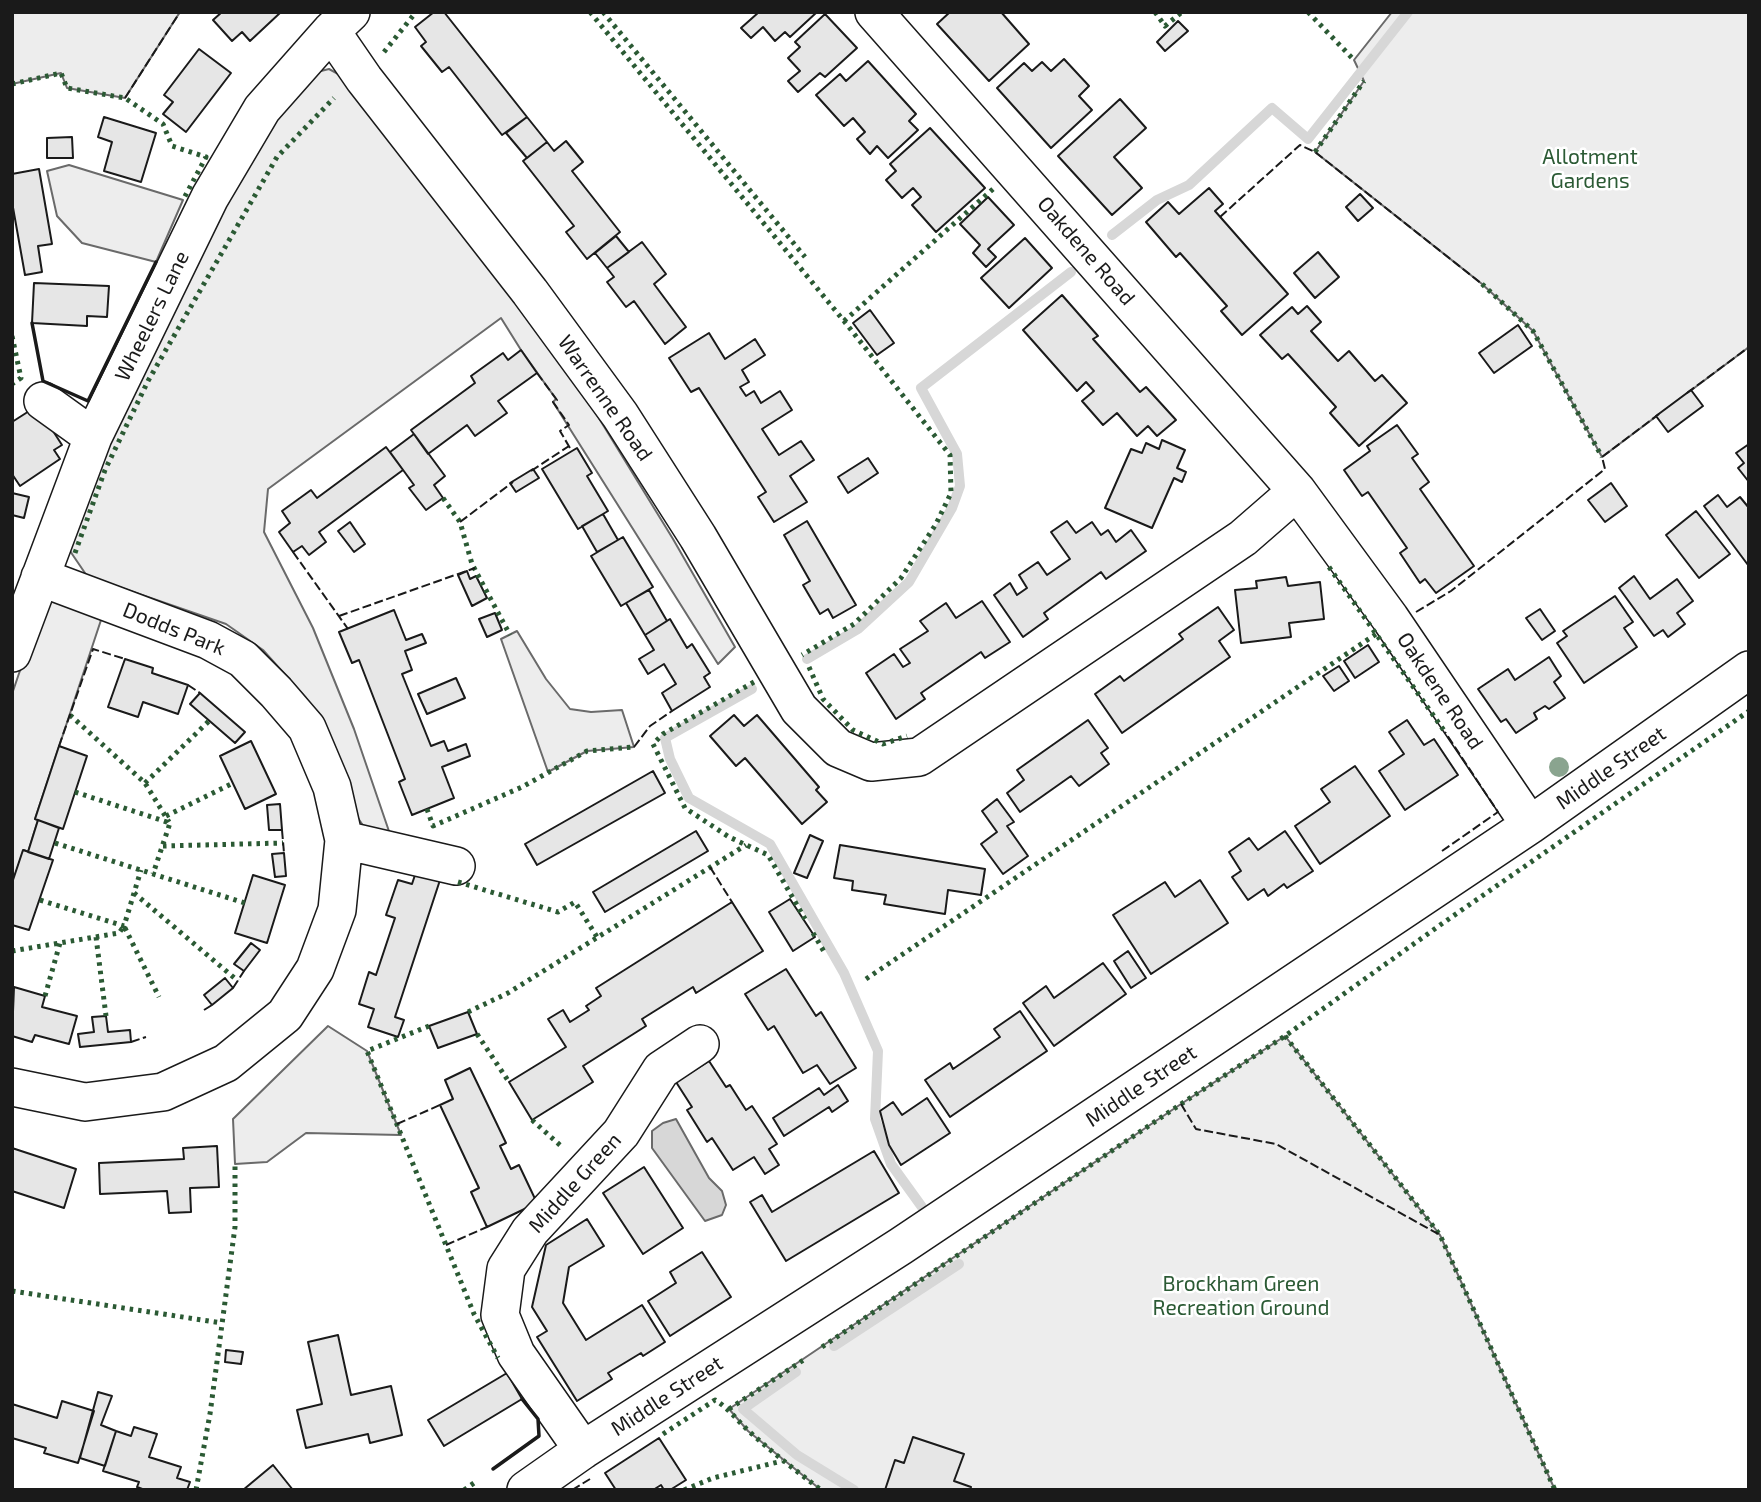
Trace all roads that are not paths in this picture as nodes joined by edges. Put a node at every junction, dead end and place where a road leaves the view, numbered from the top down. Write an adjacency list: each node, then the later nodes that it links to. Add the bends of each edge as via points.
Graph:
1 (874, 12): 5 (street, Oakdene Road)
2 (341, 22): 4 (street, Wheelers Lane, via 262,109 210,197); 5 (street, Warrenne Road, via 364,79 620,415 799,709 838,748 871,762 919,757 1243,538)
3 (43, 401): 4 (street)
4 (93, 436): 6 (street, Wheelers Lane)
5 (1297, 491): 9 (street, Oakdene Road, via 1390,618)
6 (40, 577): 7 (street, Wheelers Lane); 10 (street, Dodds Park, via 208,639 243,659 307,728 332,786)
7 (12, 653)
8 (1749, 670): 9 (street, Middle Street)
9 (1530, 825): 14 (street, Middle Street, via 901,1246)
10 (344, 840): 11 (street); 13 (street, Dodds Park, via 337,910 315,969 285,1015 226,1063 163,1093 85,1102)
11 (456, 866)
12 (700, 1044): 14 (street, Middle Green, via 661,1070 621,1133 530,1231 506,1269 500,1315 516,1354)
13 (12, 1087)
14 (583, 1450): 15 (street, Middle Street)
15 (526, 1490)

